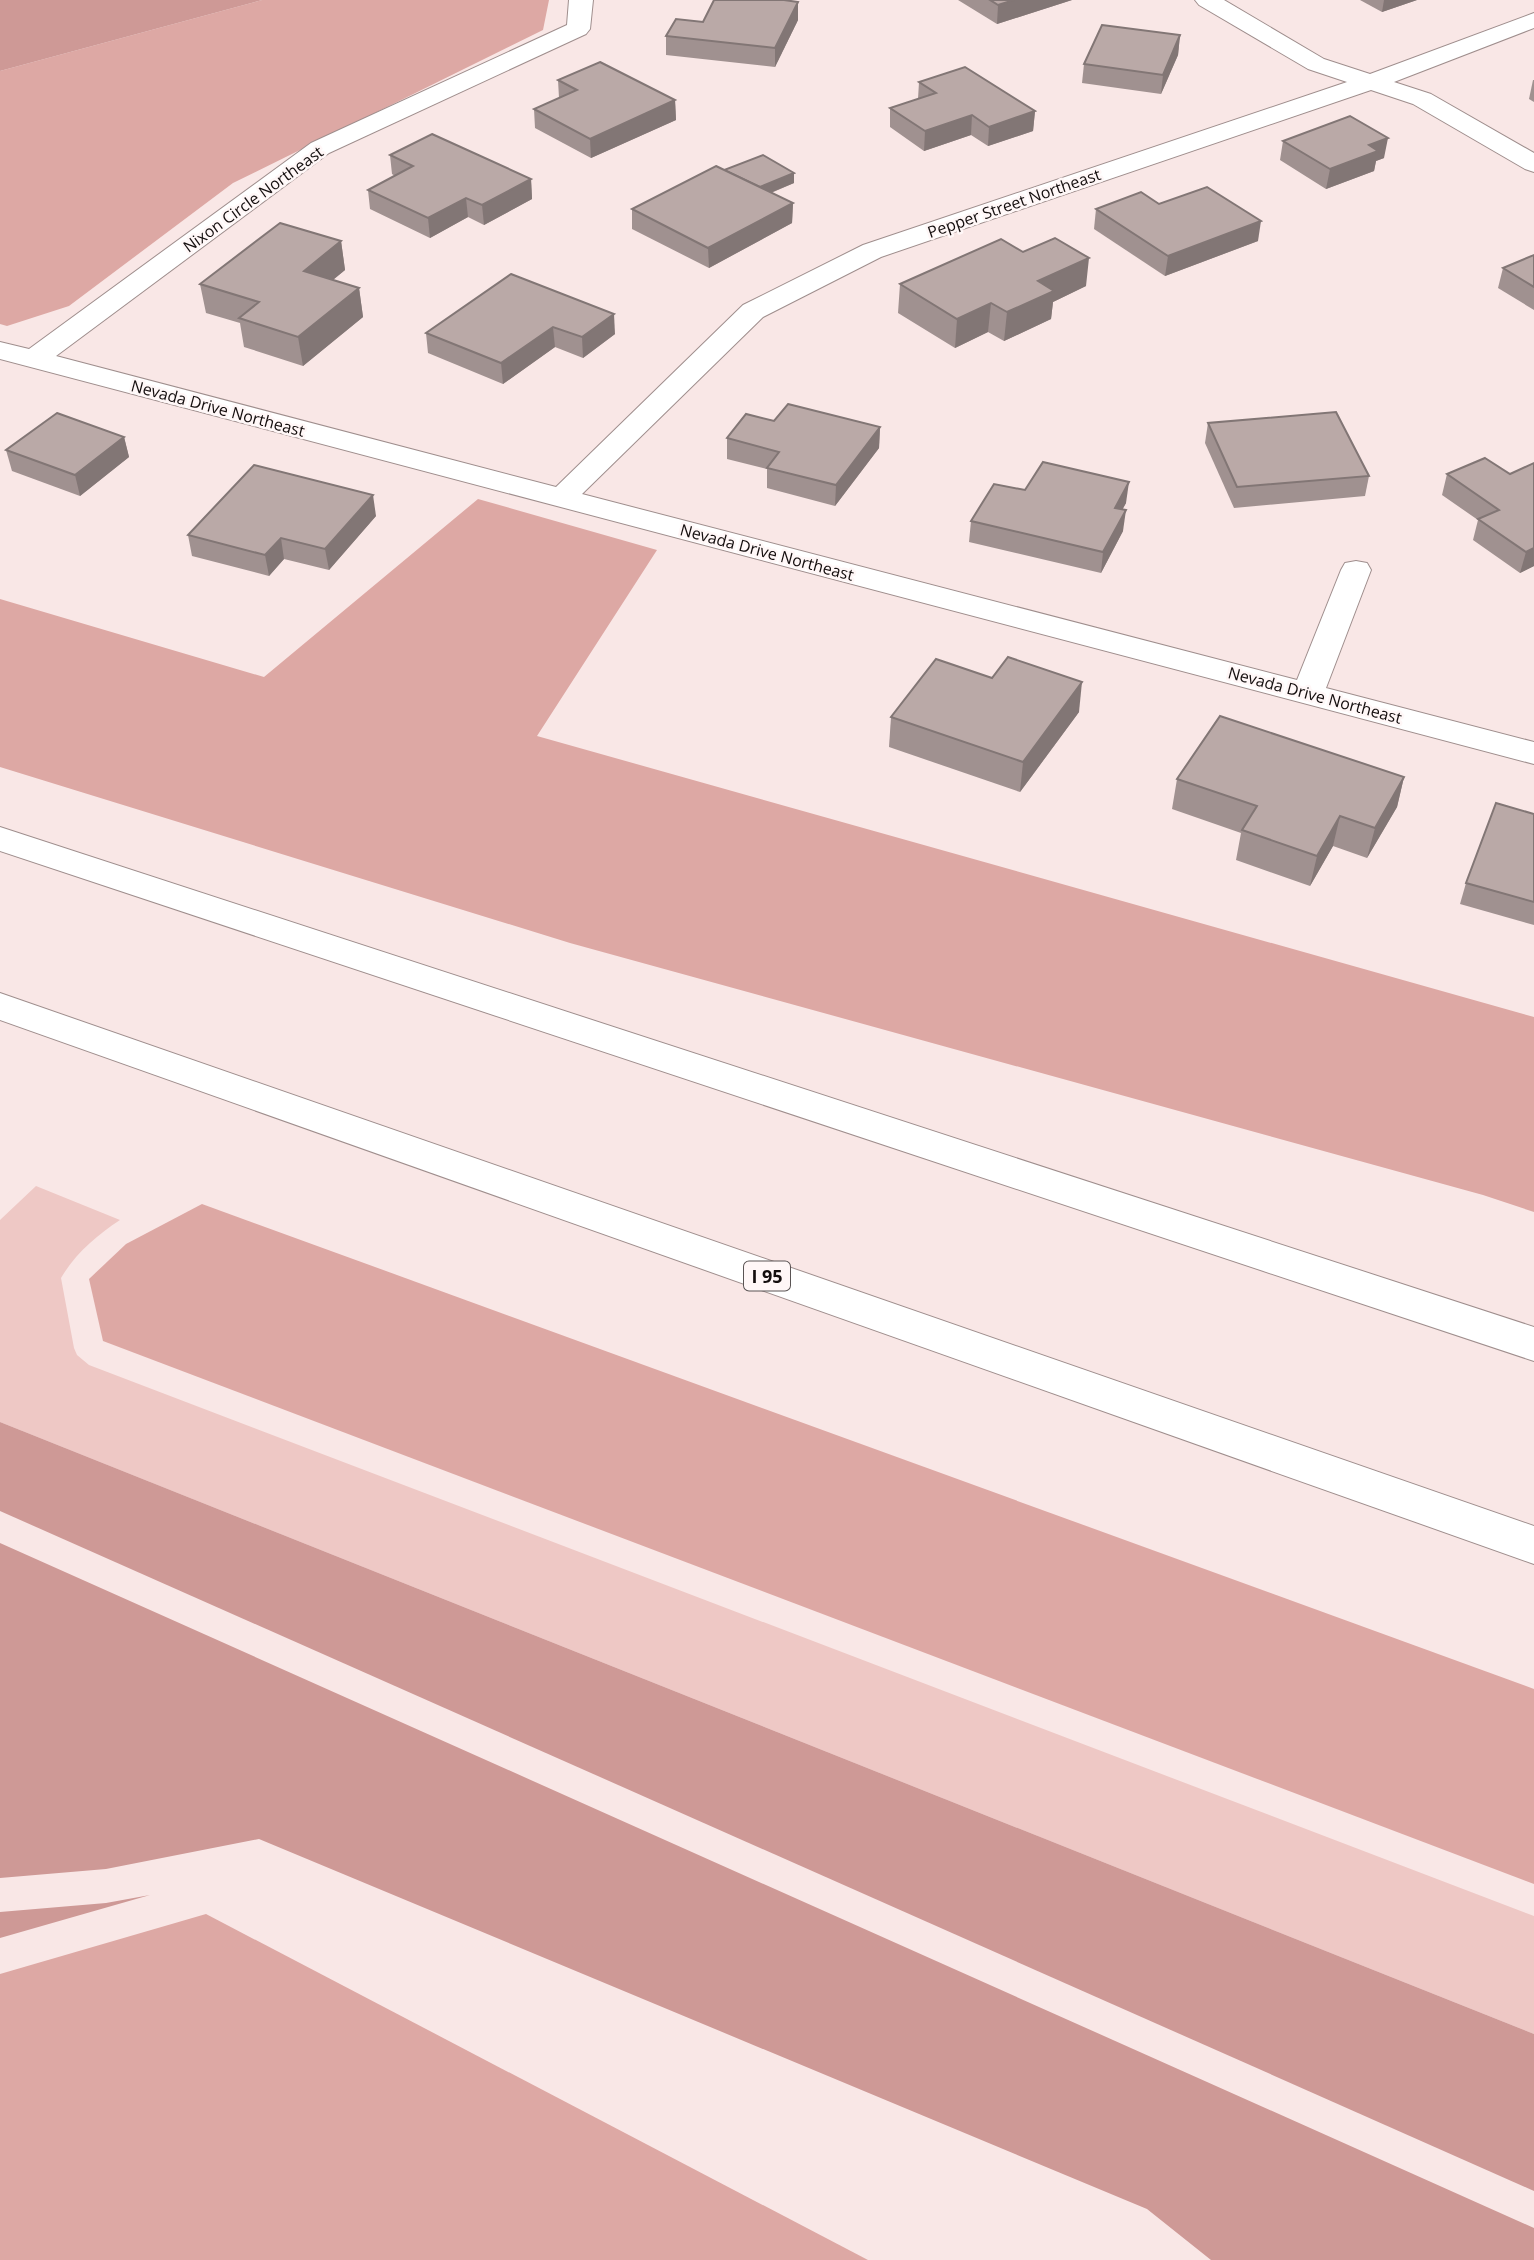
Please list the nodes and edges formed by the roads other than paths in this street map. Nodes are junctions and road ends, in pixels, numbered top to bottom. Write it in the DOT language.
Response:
graph roads {
  1 [pos="581,0"];
  2 [pos="1207,0"];
  3 [pos="1534,20"];
  4 [pos="1368,83"];
  5 [pos="1534,164"];
  6 [pos="0,350"];
  7 [pos="34,359"];
  8 [pos="561,498"];
  9 [pos="1356,570"];
  10 [pos="1308,693"];
  11 [pos="1534,753"];
  12 [pos="0,839"];
  13 [pos="0,1006"];
  14 [pos="1534,1344"];
  15 [pos="1534,1545"];
  1 -- 7 [label="main road, Nixon Circle Northeast"];
  2 -- 4 [label="main road"];
  3 -- 4 [label="main road, Pepper Street Northeast"];
  4 -- 5 [label="main road"];
  4 -- 8 [label="main road, Pepper Street Northeast"];
  6 -- 7 [label="main road, Nevada Drive Northeast"];
  7 -- 8 [label="main road, Nevada Drive Northeast"];
  8 -- 10 [label="main road, Nevada Drive Northeast"];
  9 -- 10 [label="main road"];
  10 -- 11 [label="main road, Nevada Drive Northeast"];
  12 -- 14 [label="main road"];
  13 -- 15 [label="main road, I 95"];
}
